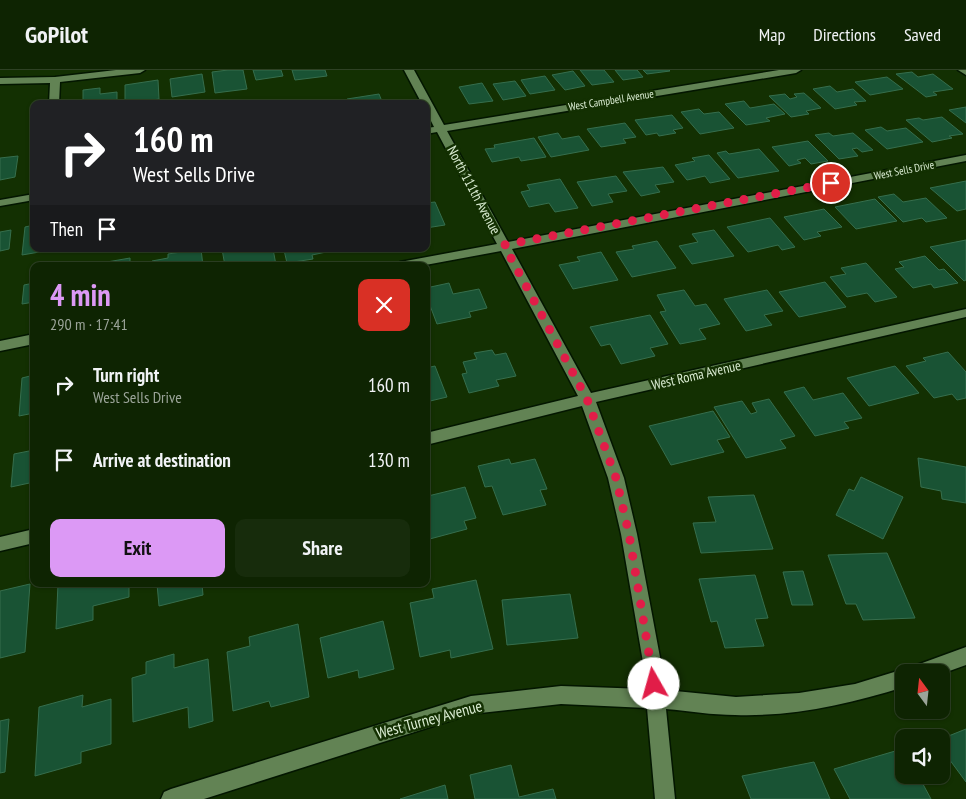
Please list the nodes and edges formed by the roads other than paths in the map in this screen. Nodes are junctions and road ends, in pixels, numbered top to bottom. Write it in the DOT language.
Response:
graph roads {
  1 [pos="140,70"];
  2 [pos="409,70"];
  3 [pos="796,70"];
  4 [pos="963,70"];
  5 [pos="966,72"];
  6 [pos="55,80"];
  7 [pos="0,81"];
  8 [pos="54,100"];
  9 [pos="422,100"];
  10 [pos="434,130"];
  11 [pos="966,158"];
  12 [pos="30,198"];
  13 [pos="0,203"];
  14 [pos="504,245"];
  15 [pos="420,262"];
  16 [pos="966,313"];
  17 [pos="30,340"];
  18 [pos="0,346"];
  19 [pos="587,399"];
  20 [pos="430,438"];
  21 [pos="30,537"];
  22 [pos="0,544"];
  23 [pos="966,656"];
  24 [pos="944,664"];
  25 [pos="895,681"];
  26 [pos="656,699"];
  27 [pos="171,799"];
  28 [pos="665,799"];
  1 -- 6 [label="street"];
  2 -- 9 [label="street, North 111th Avenue"];
  3 -- 10 [label="street, West Campbell Avenue"];
  4 -- 5 [label="street"];
  6 -- 7 [label="street"];
  6 -- 8 [label="street"];
  10 -- 14 [label="street, North 111th Avenue"];
  11 -- 14 [label="street, West Sells Drive"];
  12 -- 13 [label="street"];
  14 -- 15 [label="street, West Sells Drive"];
  14 -- 19 [label="street, North 111th Avenue"];
  16 -- 19 [label="street, West Roma Avenue"];
  17 -- 18 [label="street"];
  19 -- 20 [label="street, West Roma Avenue"];
  19 -- 26 [label="street, North 111th Avenue"];
  21 -- 22 [label="street"];
  23 -- 24 [label="street"];
  25 -- 26 [label="street, West Turney Avenue"];
  26 -- 27 [label="street, West Turney Avenue"];
  26 -- 28 [label="street, North 111th Avenue"];
}
